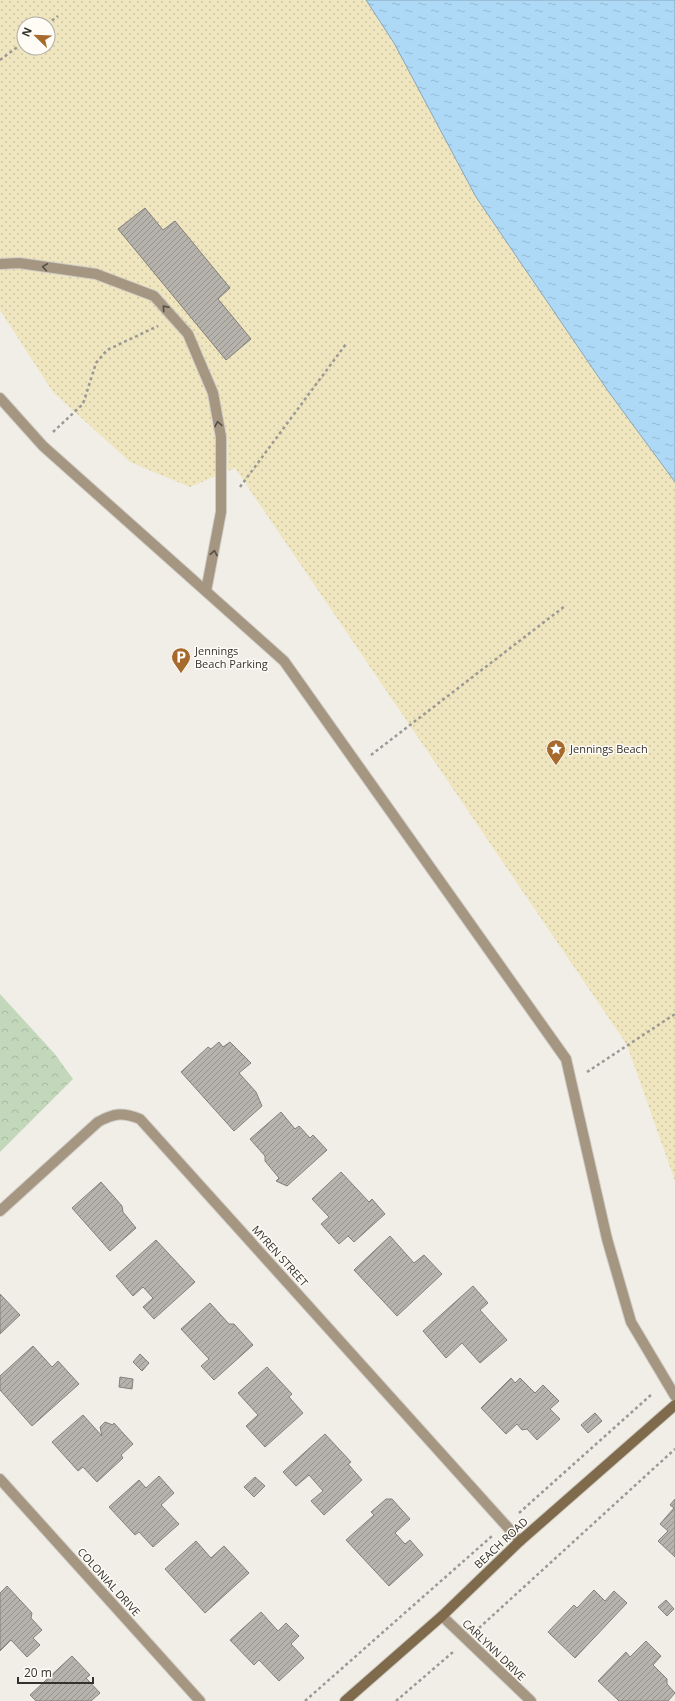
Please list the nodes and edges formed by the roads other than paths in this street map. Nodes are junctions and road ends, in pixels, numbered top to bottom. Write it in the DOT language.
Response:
graph roads {
  1 [pos="0,264"];
  2 [pos="0,398"];
  3 [pos="206,591"];
  4 [pos="0,1211"];
  5 [pos="675,1396"];
  6 [pos="675,1405"];
  7 [pos="0,1479"];
  8 [pos="520,1541"];
  9 [pos="442,1616"];
  10 [pos="200,1701"];
  11 [pos="346,1701"];
  12 [pos="531,1701"];
  3 -- 1 [label="street, one-way"];
  2 -- 3 [label="street"];
  3 -- 5 [label="street"];
  4 -- 8 [label="street, MYREN STREET"];
  6 -- 8 [label="street, BEACH ROAD"];
  7 -- 10 [label="street, COLONIAL DRIVE"];
  8 -- 9 [label="street, BEACH ROAD"];
  9 -- 11 [label="street, BEACH ROAD"];
  9 -- 12 [label="street, CARLYNN DRIVE"];
}
